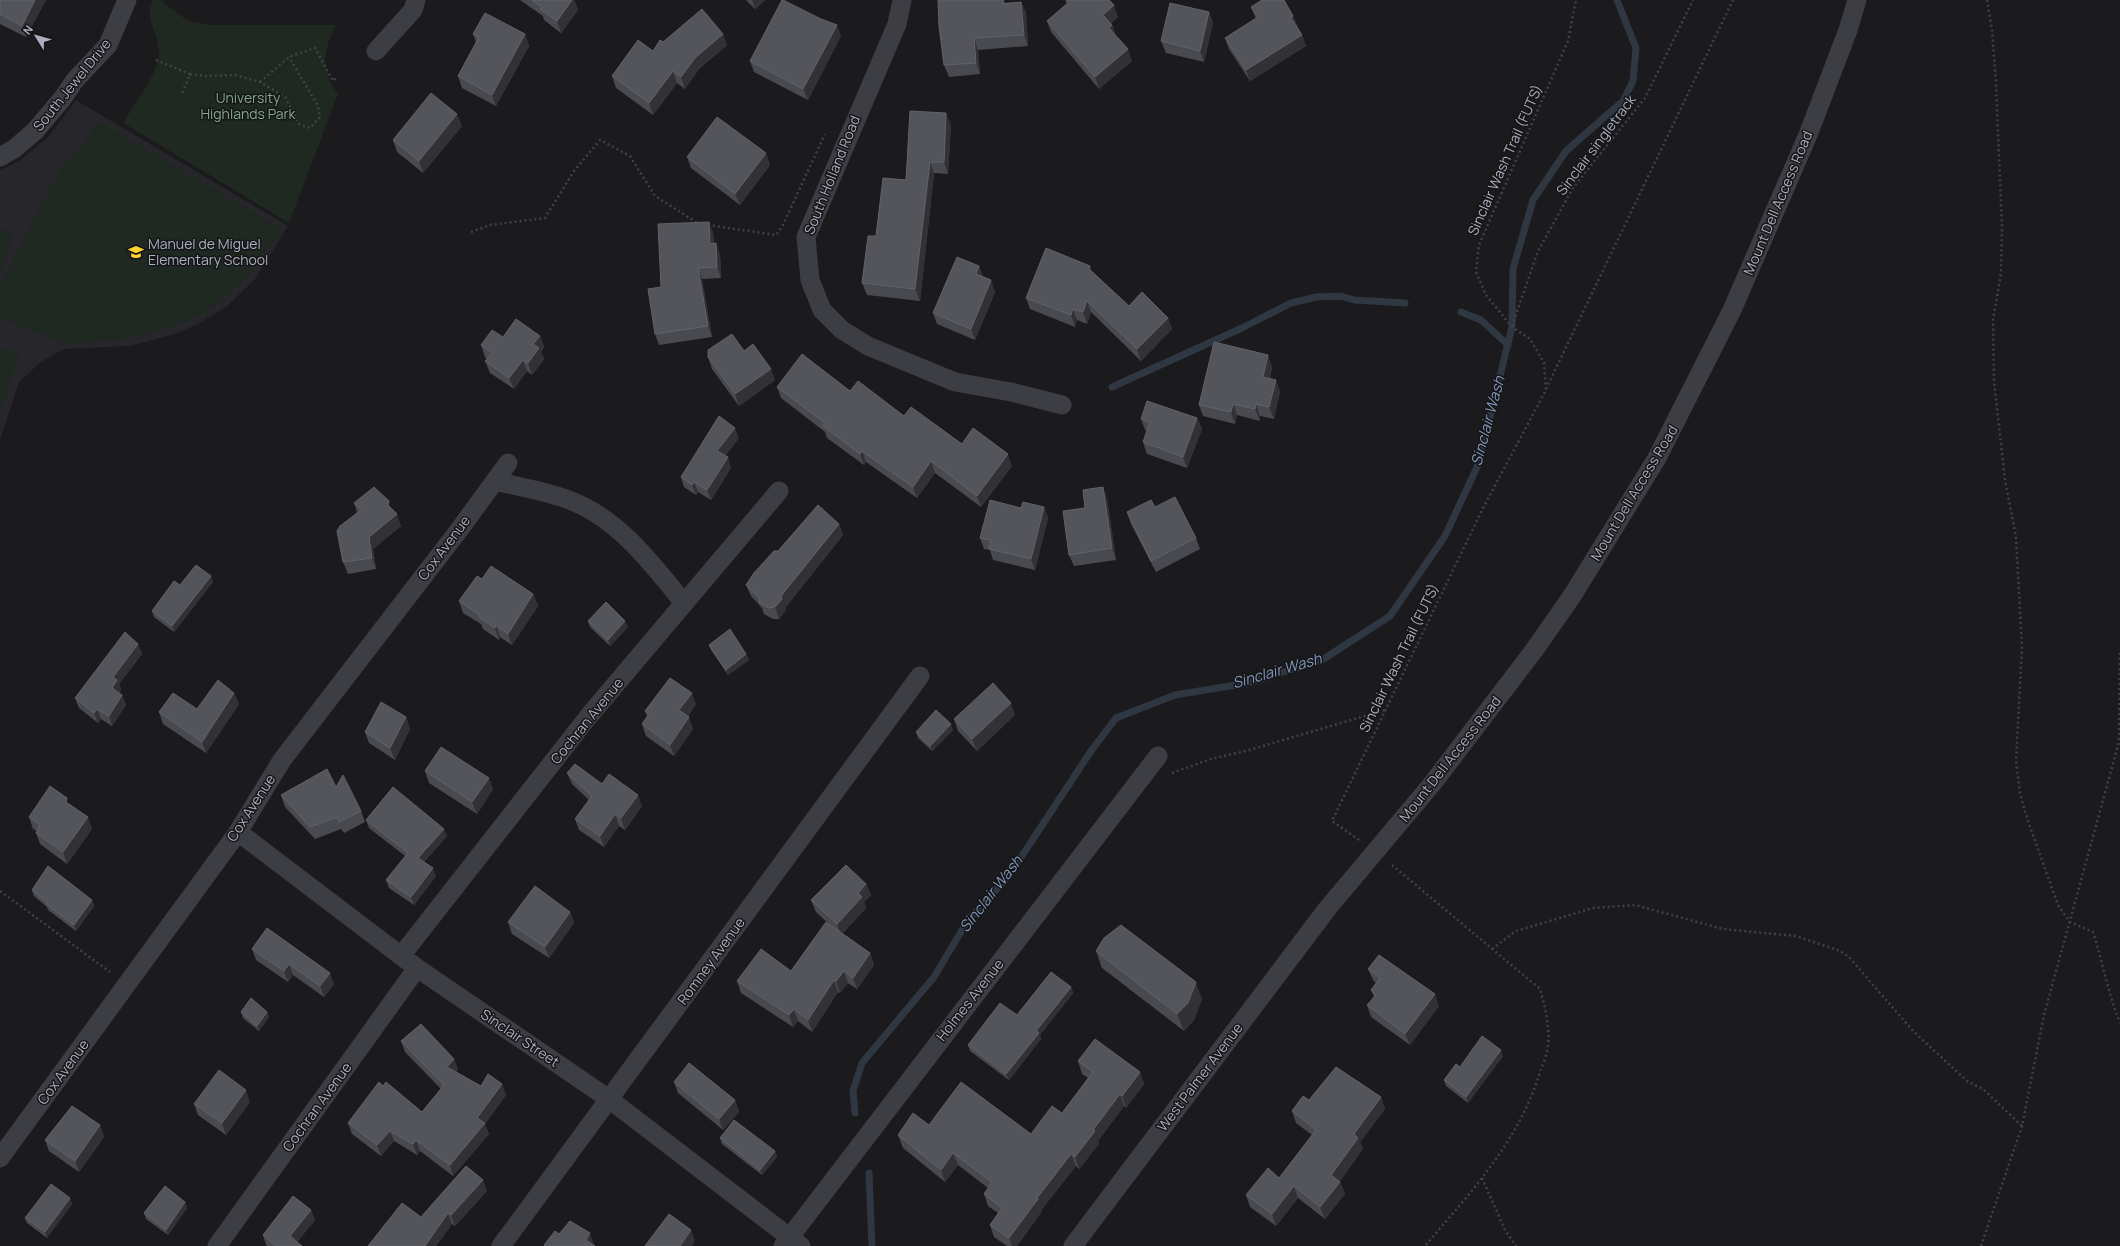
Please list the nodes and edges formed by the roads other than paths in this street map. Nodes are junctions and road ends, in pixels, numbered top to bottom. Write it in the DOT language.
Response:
graph roads {
  1 [pos="127,0"];
  2 [pos="416,0"];
  3 [pos="902,0"];
  4 [pos="1857,0"];
  5 [pos="376,51"];
  6 [pos="0,157"];
  7 [pos="1062,405"];
  8 [pos="508,463"];
  9 [pos="495,481"];
  10 [pos="779,491"];
  11 [pos="684,603"];
  12 [pos="920,676"];
  13 [pos="1158,756"];
  14 [pos="238,832"];
  15 [pos="1327,909"];
  16 [pos="400,956"];
  17 [pos="417,968"];
  18 [pos="609,1099"];
  19 [pos="0,1158"];
  20 [pos="791,1243"];
  21 [pos="217,1246"];
  22 [pos="501,1246"];
  23 [pos="1073,1246"];
  1 -- 6 [label="street, South Jewel Drive"];
  2 -- 5 [label="street"];
  3 -- 7 [label="street, South Holland Road"];
  4 -- 15 [label="street, Mount Dell Access Road"];
  8 -- 9 [label="street, Cox Avenue"];
  9 -- 11 [label="street"];
  9 -- 14 [label="street, Cox Avenue"];
  10 -- 11 [label="street, Cochran Avenue"];
  11 -- 16 [label="street, Cochran Avenue"];
  12 -- 18 [label="street, Romney Avenue"];
  13 -- 20 [label="street, Holmes Avenue"];
  14 -- 16 [label="street, Sinclair Street"];
  14 -- 19 [label="street, Cox Avenue"];
  15 -- 23 [label="street, West Palmer Avenue"];
  16 -- 17 [label="street, Sinclair Street"];
  17 -- 18 [label="street, Sinclair Street"];
  17 -- 21 [label="street, Cochran Avenue"];
  18 -- 20 [label="street, Sinclair Street"];
  18 -- 22 [label="street, Romney Avenue"];
}
